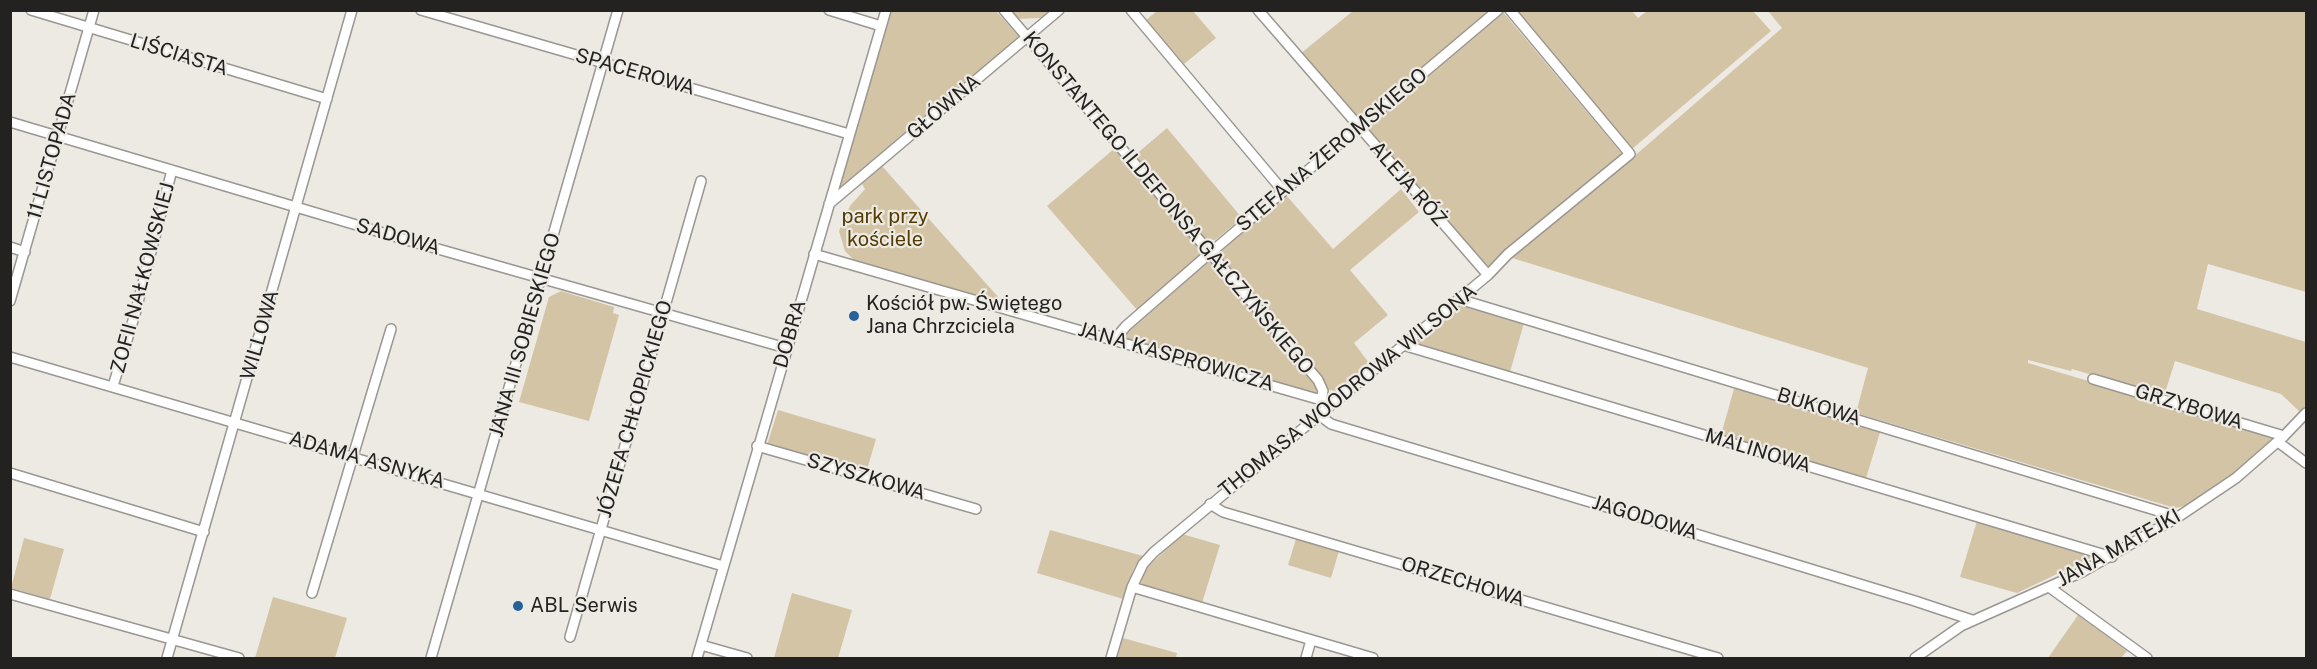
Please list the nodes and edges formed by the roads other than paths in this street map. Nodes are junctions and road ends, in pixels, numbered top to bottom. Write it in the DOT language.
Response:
graph roads {
  1 [pos="31,10"];
  2 [pos="94,10"];
  3 [pos="352,10"];
  4 [pos="421,10"];
  5 [pos="618,10"];
  6 [pos="829,10"];
  7 [pos="886,10"];
  8 [pos="1004,10"];
  9 [pos="1059,10"];
  10 [pos="1131,10"];
  11 [pos="1258,10"];
  12 [pos="1498,10"];
  13 [pos="1510,10"];
  14 [pos="881,26"];
  15 [pos="89,28"];
  16 [pos="1027,37"];
  17 [pos="603,62"];
  18 [pos="327,99"];
  19 [pos="10,122"];
  20 [pos="1358,128"];
  21 [pos="849,134"];
  22 [pos="58,136"];
  23 [pos="172,170"];
  24 [pos="700,181"];
  25 [pos="1283,191"];
  26 [pos="829,204"];
  27 [pos="296,208"];
  28 [pos="10,248"];
  29 [pos="25,252"];
  30 [pos="1210,253"];
  31 [pos="814,254"];
  32 [pos="1488,275"];
  33 [pos="540,279"];
  34 [pos="1459,299"];
  35 [pos="10,302"];
  36 [pos="662,314"];
  37 [pos="391,329"];
  38 [pos="1115,339"];
  39 [pos="1403,345"];
  40 [pos="786,348"];
  41 [pos="10,357"];
  42 [pos="2094,379"];
  43 [pos="113,386"];
  44 [pos="1325,404"];
  45 [pos="2307,413"];
  46 [pos="1319,415"];
  47 [pos="235,422"];
  48 [pos="2281,439"];
  49 [pos="757,446"];
  50 [pos="353,456"];
  51 [pos="2307,463"];
  52 [pos="10,473"];
  53 [pos="479,493"];
  54 [pos="1210,504"];
  55 [pos="975,509"];
  56 [pos="2178,517"];
  57 [pos="601,531"];
  58 [pos="204,532"];
  59 [pos="2112,556"];
  60 [pos="723,566"];
  61 [pos="1132,587"];
  62 [pos="2049,587"];
  63 [pos="312,593"];
  64 [pos="10,594"];
  65 [pos="1972,620"];
  66 [pos="570,637"];
  67 [pos="172,640"];
  68 [pos="1311,640"];
  69 [pos="701,645"];
  70 [pos="167,658"];
  71 [pos="239,658"];
  72 [pos="431,658"];
  73 [pos="697,658"];
  74 [pos="747,658"];
  75 [pos="1111,658"];
  76 [pos="1305,658"];
  77 [pos="1373,658"];
  78 [pos="1718,658"];
  79 [pos="1915,658"];
  80 [pos="2147,658"];
  1 -- 15 [label="street, LIŚCIASTA"];
  2 -- 15 [label="street, 11 LISTOPADA"];
  3 -- 18 [label="street, WILLOWA"];
  4 -- 17 [label="street, SPACEROWA"];
  5 -- 17 [label="street, JANA III SOBIESKIEGO"];
  6 -- 14 [label="street"];
  7 -- 14 [label="street, DOBRA"];
  8 -- 16 [label="street, KONSTANTEGO ILDEFONSA GAŁCZYŃSKIEGO"];
  9 -- 16 [label="street, GŁÓWNA"];
  10 -- 25 [label="street"];
  11 -- 20 [label="street, ALEJA RÓŻ"];
  12 -- 20 [label="street, STEFANA ŻEROMSKIEGO"];
  13 -- 32 [label="street, THOMASA WOODROWA WILSONA"];
  14 -- 21 [label="street, DOBRA"];
  15 -- 18 [label="street, LIŚCIASTA"];
  15 -- 22 [label="street, 11 LISTOPADA"];
  16 -- 26 [label="street, GŁÓWNA"];
  16 -- 30 [label="street, KONSTANTEGO ILDEFONSA GAŁCZYŃSKIEGO"];
  17 -- 21 [label="street, SPACEROWA"];
  17 -- 33 [label="street, JANA III SOBIESKIEGO"];
  18 -- 27 [label="street, WILLOWA"];
  19 -- 22 [label="street, SADOWA"];
  20 -- 25 [label="street, STEFANA ŻEROMSKIEGO"];
  20 -- 32 [label="street, ALEJA RÓŻ"];
  21 -- 26 [label="street, DOBRA"];
  22 -- 23 [label="street, SADOWA"];
  22 -- 29 [label="street, 11 LISTOPADA"];
  23 -- 27 [label="street, SADOWA"];
  23 -- 43 [label="street, ZOFII NAŁKOWSKIEJ"];
  24 -- 36 [label="street, JÓZEFA CHŁOPICKIEGO"];
  25 -- 30 [label="street, STEFANA ŻEROMSKIEGO"];
  26 -- 31 [label="street, DOBRA"];
  27 -- 33 [label="street, SADOWA"];
  27 -- 47 [label="street, WILLOWA"];
  28 -- 29 [label="street"];
  29 -- 35 [label="street, 11 LISTOPADA"];
  30 -- 38 [label="street, STEFANA ŻEROMSKIEGO"];
  30 -- 44 [label="street, KONSTANTEGO ILDEFONSA GAŁCZYŃSKIEGO"];
  31 -- 38 [label="street, JANA KASPROWICZA"];
  31 -- 40 [label="street, DOBRA"];
  32 -- 34 [label="street, THOMASA WOODROWA WILSONA"];
  33 -- 36 [label="street, SADOWA"];
  33 -- 53 [label="street, JANA III SOBIESKIEGO"];
  34 -- 39 [label="street, THOMASA WOODROWA WILSONA"];
  34 -- 56 [label="street, BUKOWA"];
  36 -- 40 [label="street, SADOWA"];
  36 -- 57 [label="street, JÓZEFA CHŁOPICKIEGO"];
  37 -- 50 [label="street"];
  38 -- 44 [label="street, JANA KASPROWICZA"];
  39 -- 44 [label="street, THOMASA WOODROWA WILSONA"];
  39 -- 59 [label="street, MALINOWA"];
  40 -- 49 [label="street, DOBRA"];
  41 -- 43 [label="street, ADAMA ASNYKA"];
  42 -- 48 [label="street, GRZYBOWA"];
  43 -- 47 [label="street, ADAMA ASNYKA"];
  44 -- 46 [label="street, THOMASA WOODROWA WILSONA"];
  45 -- 48 [label="street, JANA MATEJKI"];
  46 -- 54 [label="street, THOMASA WOODROWA WILSONA"];
  46 -- 65 [label="street, JAGODOWA"];
  47 -- 50 [label="street, ADAMA ASNYKA"];
  47 -- 58 [label="street, WILLOWA"];
  48 -- 51 [label="street, GRZYBOWA"];
  48 -- 56 [label="street, JANA MATEJKI"];
  49 -- 55 [label="street, SZYSZKOWA"];
  49 -- 60 [label="street, DOBRA"];
  50 -- 53 [label="street, ADAMA ASNYKA"];
  50 -- 63 [label="street"];
  52 -- 58 [label="street"];
  53 -- 57 [label="street, ADAMA ASNYKA"];
  53 -- 72 [label="street, JANA III SOBIESKIEGO"];
  54 -- 61 [label="street, THOMASA WOODROWA WILSONA"];
  54 -- 78 [label="street, ORZECHOWA"];
  56 -- 59 [label="street, JANA MATEJKI"];
  57 -- 60 [label="street, ADAMA ASNYKA"];
  57 -- 66 [label="street, JÓZEFA CHŁOPICKIEGO"];
  58 -- 67 [label="street, WILLOWA"];
  59 -- 62 [label="street, JANA MATEJKI"];
  60 -- 69 [label="street, DOBRA"];
  61 -- 68 [label="street"];
  61 -- 75 [label="street, THOMASA WOODROWA WILSONA"];
  62 -- 65 [label="street, JANA MATEJKI"];
  62 -- 80 [label="street"];
  64 -- 67 [label="street"];
  65 -- 79 [label="street, JANA MATEJKI"];
  67 -- 70 [label="street, WILLOWA"];
  67 -- 71 [label="street"];
  68 -- 76 [label="street"];
  68 -- 77 [label="street"];
  69 -- 73 [label="street, DOBRA"];
  69 -- 74 [label="street"];
}
